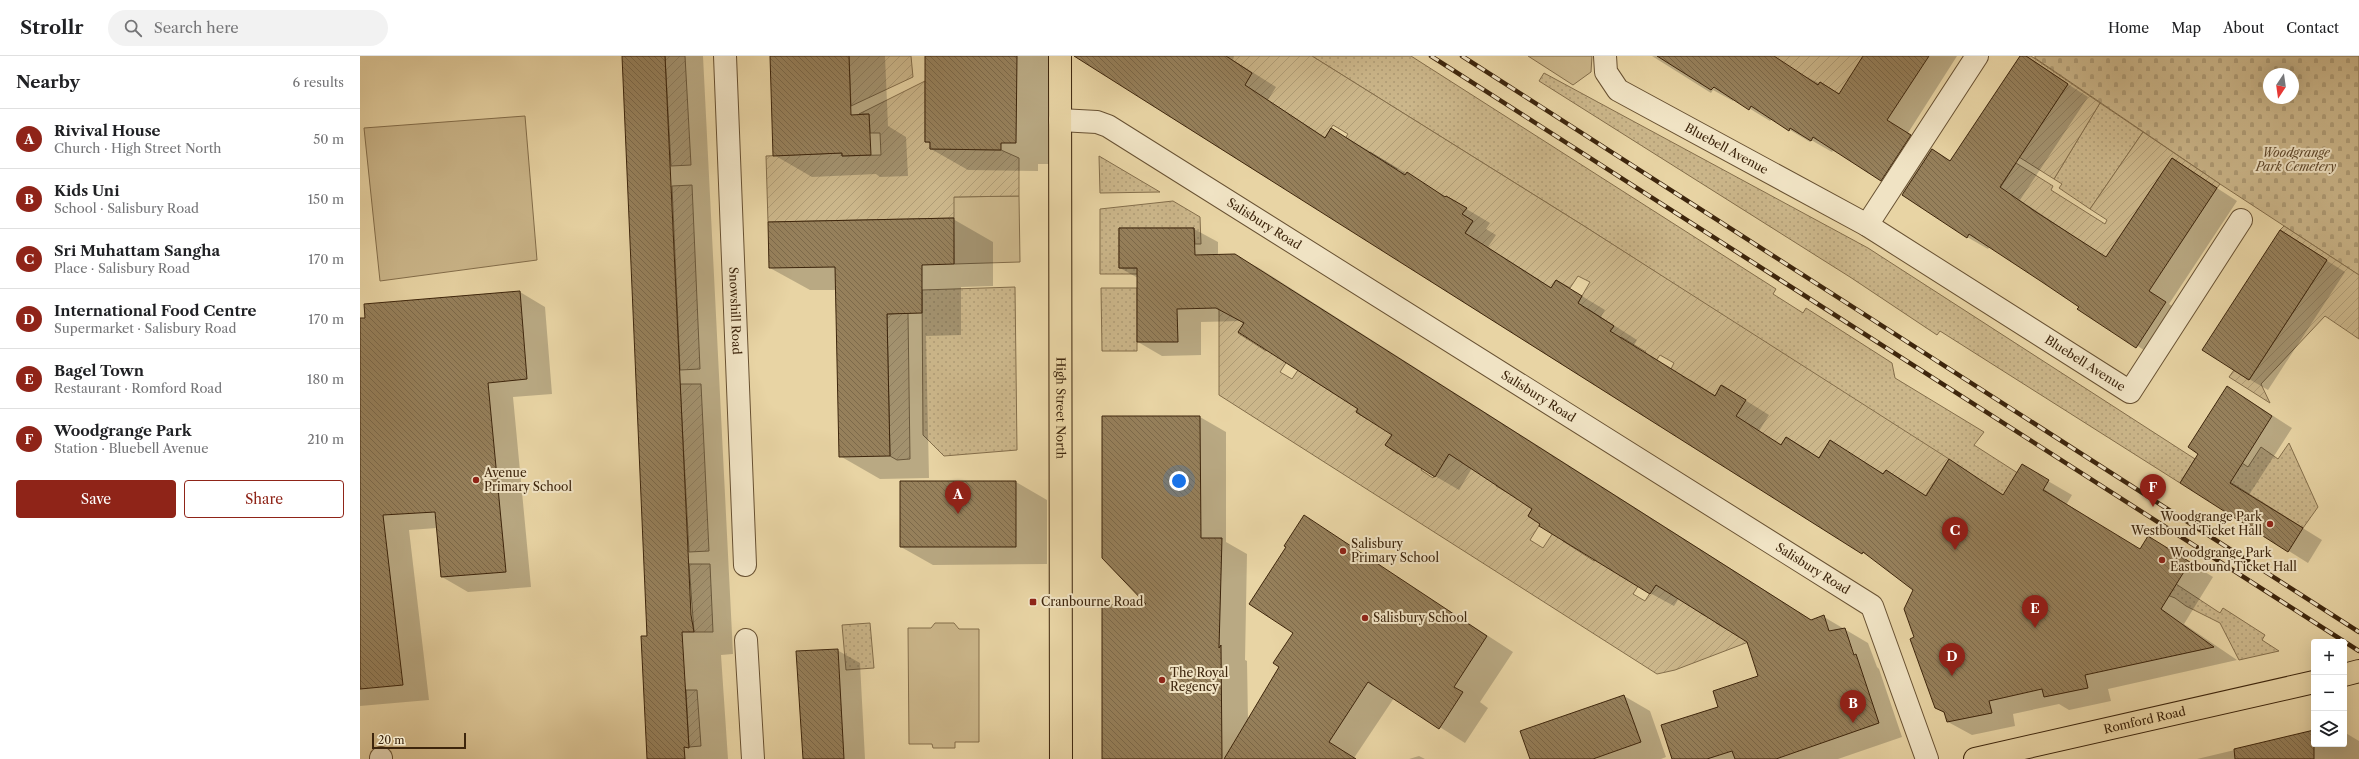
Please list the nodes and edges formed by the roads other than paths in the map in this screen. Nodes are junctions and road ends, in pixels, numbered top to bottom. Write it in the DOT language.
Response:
graph roads {
  1 [pos="725,56"];
  2 [pos="1060,56"];
  3 [pos="1605,56"];
  4 [pos="1977,56"];
  5 [pos="1060,120"];
  6 [pos="2241,220"];
  7 [pos="1867,225"];
  8 [pos="745,565"];
  9 [pos="746,640"];
  10 [pos="2359,672"];
  11 [pos="2347,674"];
  12 [pos="2304,685"];
  13 [pos="1987,758"];
  14 [pos="753,759"];
  15 [pos="1061,759"];
  16 [pos="1927,759"];
  1 -- 8 [label="street, Snowshill Road"];
  2 -- 5 [label="main road, High Street North"];
  3 -- 7 [label="street, Bluebell Avenue"];
  4 -- 7 [label="street"];
  5 -- 15 [label="main road, High Street North"];
  5 -- 16 [label="street, Salisbury Road"];
  6 -- 7 [label="street, Bluebell Avenue"];
  9 -- 14 [label="street"];
  10 -- 11 [label="main road"];
  12 -- 13 [label="main road, Romford Road"];
}
